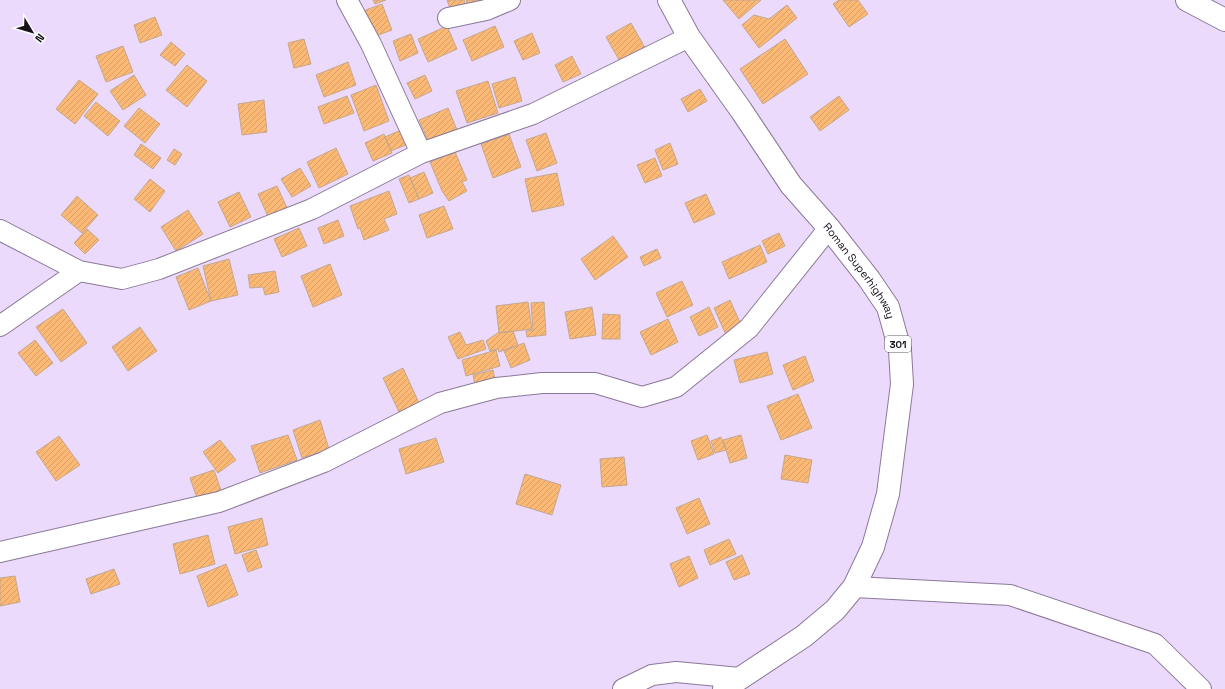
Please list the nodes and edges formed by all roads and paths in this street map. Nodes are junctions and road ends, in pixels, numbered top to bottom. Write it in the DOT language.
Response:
graph roads {
  1 [pos="347,0"];
  2 [pos="510,0"];
  3 [pos="669,0"];
  4 [pos="1188,0"];
  5 [pos="448,18"];
  6 [pos="1225,20"];
  7 [pos="689,37"];
  8 [pos="421,153"];
  9 [pos="829,228"];
  10 [pos="0,230"];
  11 [pos="80,271"];
  12 [pos="0,326"];
  13 [pos="0,552"];
  14 [pos="854,587"];
  15 [pos="732,683"];
  16 [pos="624,689"];
  17 [pos="1201,689"];
  1 -- 8 [label="street"];
  2 -- 5 [label="street"];
  3 -- 7 [label="main road, Roman Superhighway / 301"];
  4 -- 6 [label="main road"];
  7 -- 8 [label="street"];
  7 -- 9 [label="main road, Roman Superhighway / 301"];
  8 -- 11 [label="street"];
  9 -- 13 [label="street"];
  9 -- 14 [label="main road, Roman Superhighway / 301"];
  10 -- 11 [label="street"];
  11 -- 12 [label="street"];
  14 -- 15 [label="main road, Roman Superhighway / 301"];
  14 -- 17 [label="street"];
  15 -- 16 [label="street"];
}
